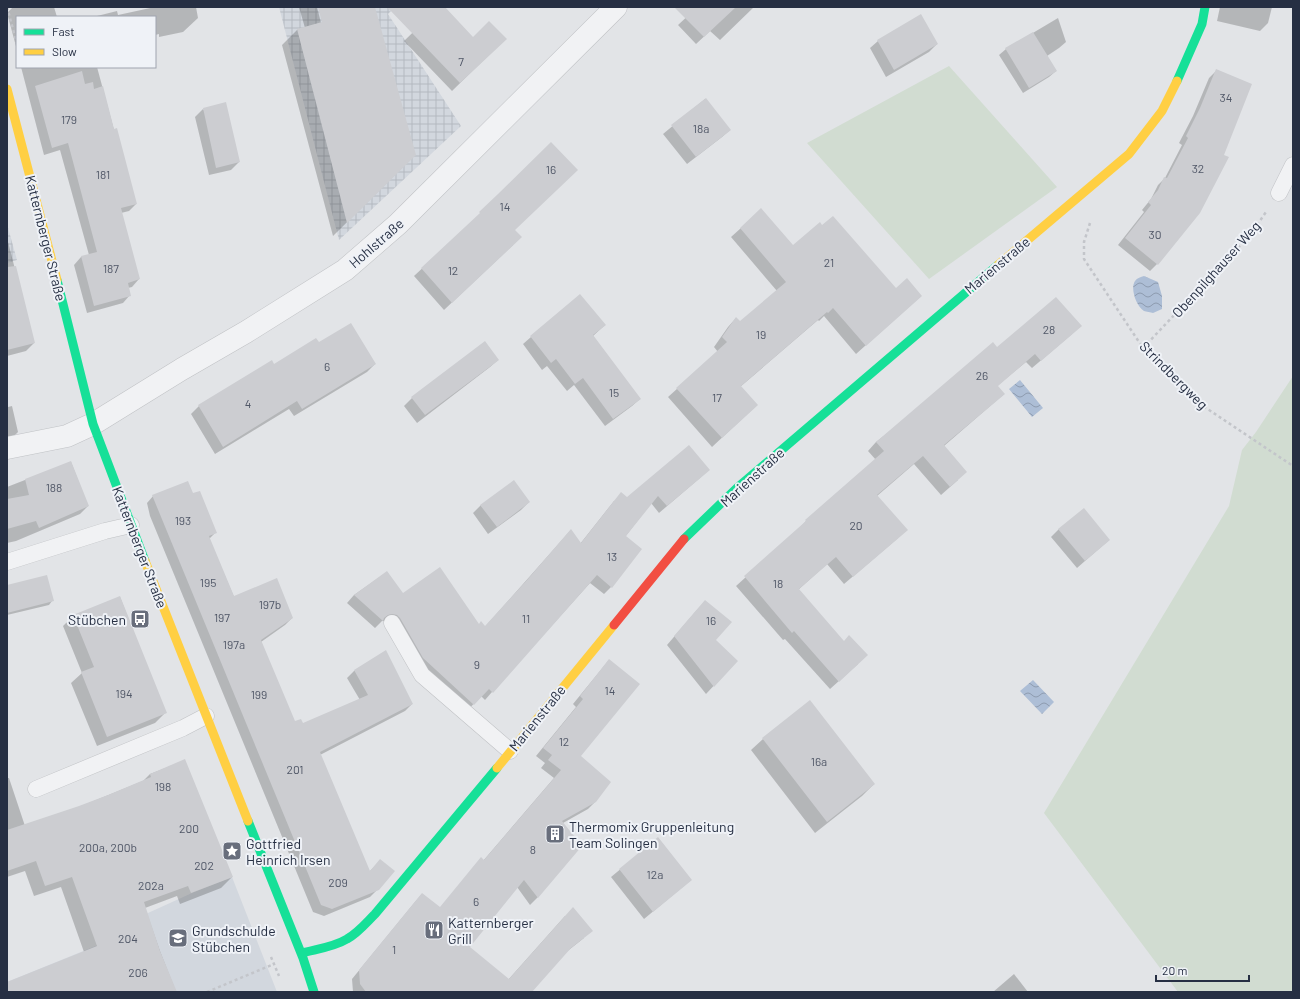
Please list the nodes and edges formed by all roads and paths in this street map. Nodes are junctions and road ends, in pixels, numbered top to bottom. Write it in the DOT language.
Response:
graph roads {
  1 [pos="7,7"];
  2 [pos="616,7"];
  3 [pos="1205,7"];
  4 [pos="16,40"];
  5 [pos="7,89"];
  6 [pos="1293,165"];
  7 [pos="1092,186"];
  8 [pos="1279,193"];
  9 [pos="1143,348"];
  10 [pos="93,424"];
  11 [pos="7,448"];
  12 [pos="1293,466"];
  13 [pos="131,525"];
  14 [pos="7,562"];
  15 [pos="392,623"];
  16 [pos="206,716"];
  17 [pos="510,751"];
  18 [pos="36,789"];
  19 [pos="302,953"];
  20 [pos="279,977"];
  21 [pos="207,992"];
  22 [pos="314,992"];
  1 -- 4 [label="path"];
  2 -- 10 [label="street, Hohlstraße"];
  3 -- 7 [label="street, Marienstraße"];
  5 -- 10 [label="street, Katternberger Straße"];
  6 -- 8 [label="lane"];
  7 -- 9 [label="path, Strindbergweg"];
  7 -- 17 [label="street, Marienstraße"];
  8 -- 9 [label="path, Obenpilghauser Weg"];
  9 -- 12 [label="path, Strindbergweg"];
  10 -- 11 [label="street, Hohlstraße"];
  10 -- 13 [label="street, Katternberger Straße"];
  13 -- 14 [label="lane"];
  13 -- 16 [label="street, Katternberger Straße"];
  15 -- 17 [label="lane"];
  16 -- 18 [label="lane"];
  16 -- 19 [label="street, Katternberger Straße"];
  17 -- 19 [label="street, Marienstraße"];
  19 -- 22 [label="street, Katternberger Straße"];
  20 -- 21 [label="path"];
}
